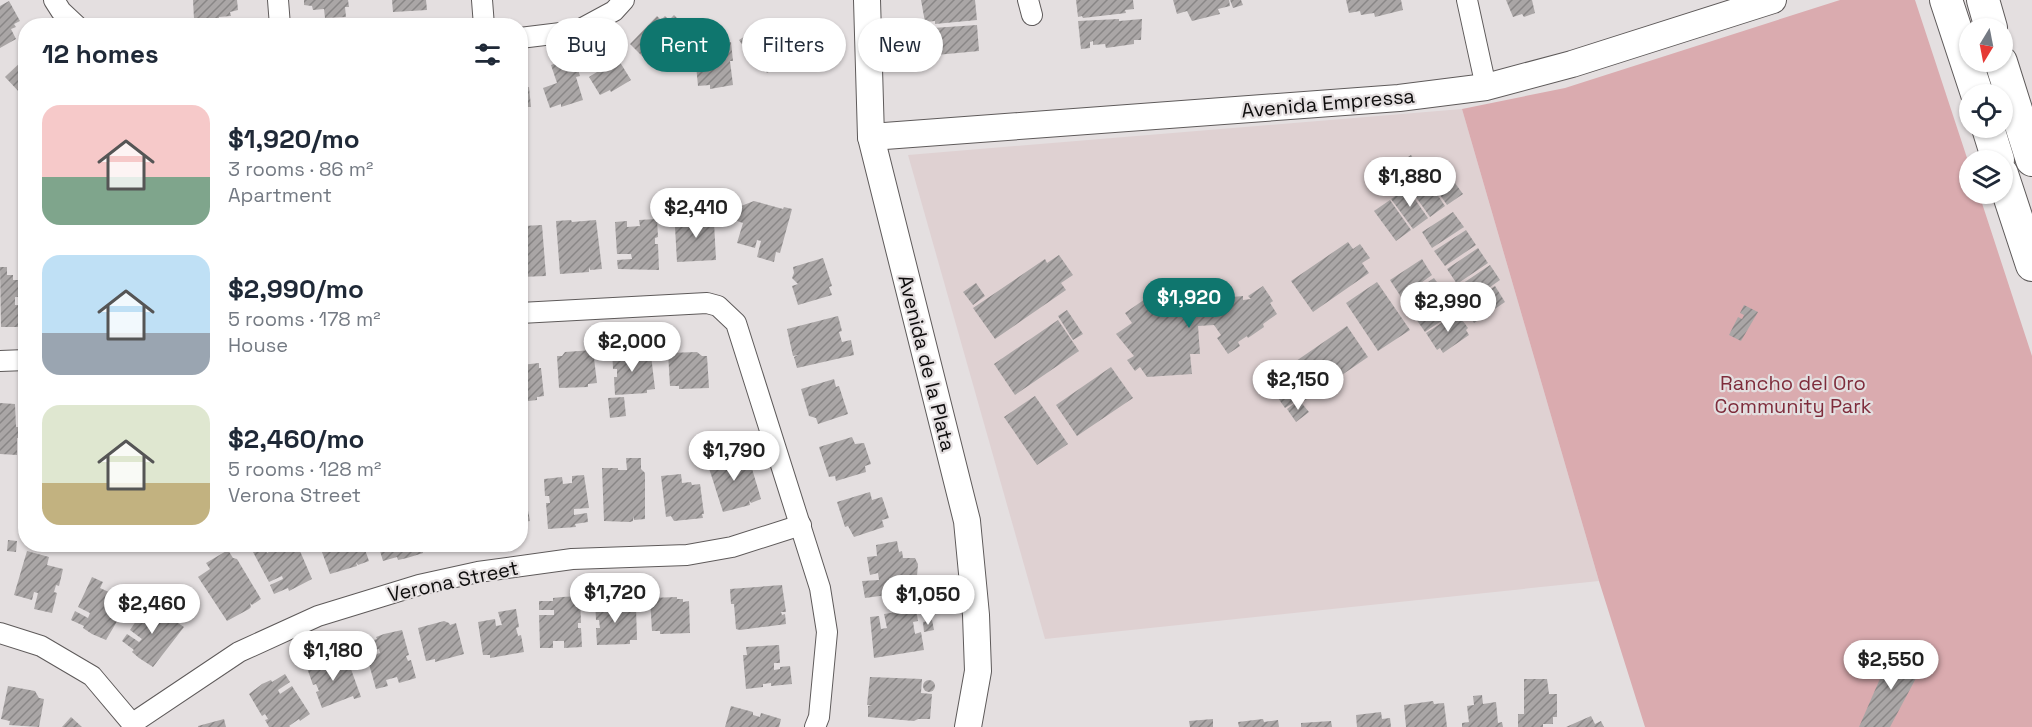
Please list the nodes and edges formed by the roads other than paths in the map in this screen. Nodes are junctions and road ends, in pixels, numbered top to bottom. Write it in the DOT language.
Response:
graph roads {
  1 [pos="54,0"];
  2 [pos="279,0"];
  3 [pos="482,0"];
  4 [pos="624,0"];
  5 [pos="867,0"];
  6 [pos="1467,0"];
  7 [pos="1773,0"];
  8 [pos="1946,0"];
  9 [pos="1983,0"];
  10 [pos="69,18"];
  11 [pos="280,18"];
  12 [pos="483,18"];
  13 [pos="1988,18"];
  14 [pos="528,37"];
  15 [pos="2004,72"];
  16 [pos="1974,84"];
  17 [pos="1486,87"];
  18 [pos="871,137"];
  19 [pos="2032,160"];
  20 [pos="2012,204"];
  21 [pos="2032,265"];
  22 [pos="528,313"];
  23 [pos="18,360"];
  24 [pos="0,361"];
  25 [pos="801,525"];
  26 [pos="0,633"];
  27 [pos="134,725"];
  28 [pos="815,727"];
  29 [pos="968,727"];
  1 -- 10 [label="street"];
  2 -- 11 [label="street"];
  3 -- 12 [label="street"];
  4 -- 14 [label="street"];
  5 -- 18 [label="street, Avenida de la Plata"];
  6 -- 17 [label="street"];
  7 -- 17 [label="street, Avenida Empressa"];
  8 -- 16 [label="main road"];
  9 -- 13 [label="main road"];
  15 -- 19 [label="main road"];
  17 -- 18 [label="street, Avenida Empressa"];
  18 -- 29 [label="street, Avenida de la Plata"];
  20 -- 21 [label="main road"];
  22 -- 25 [label="street"];
  23 -- 24 [label="street"];
  25 -- 27 [label="street, Verona Street"];
  25 -- 28 [label="street"];
  26 -- 27 [label="street"];
}
